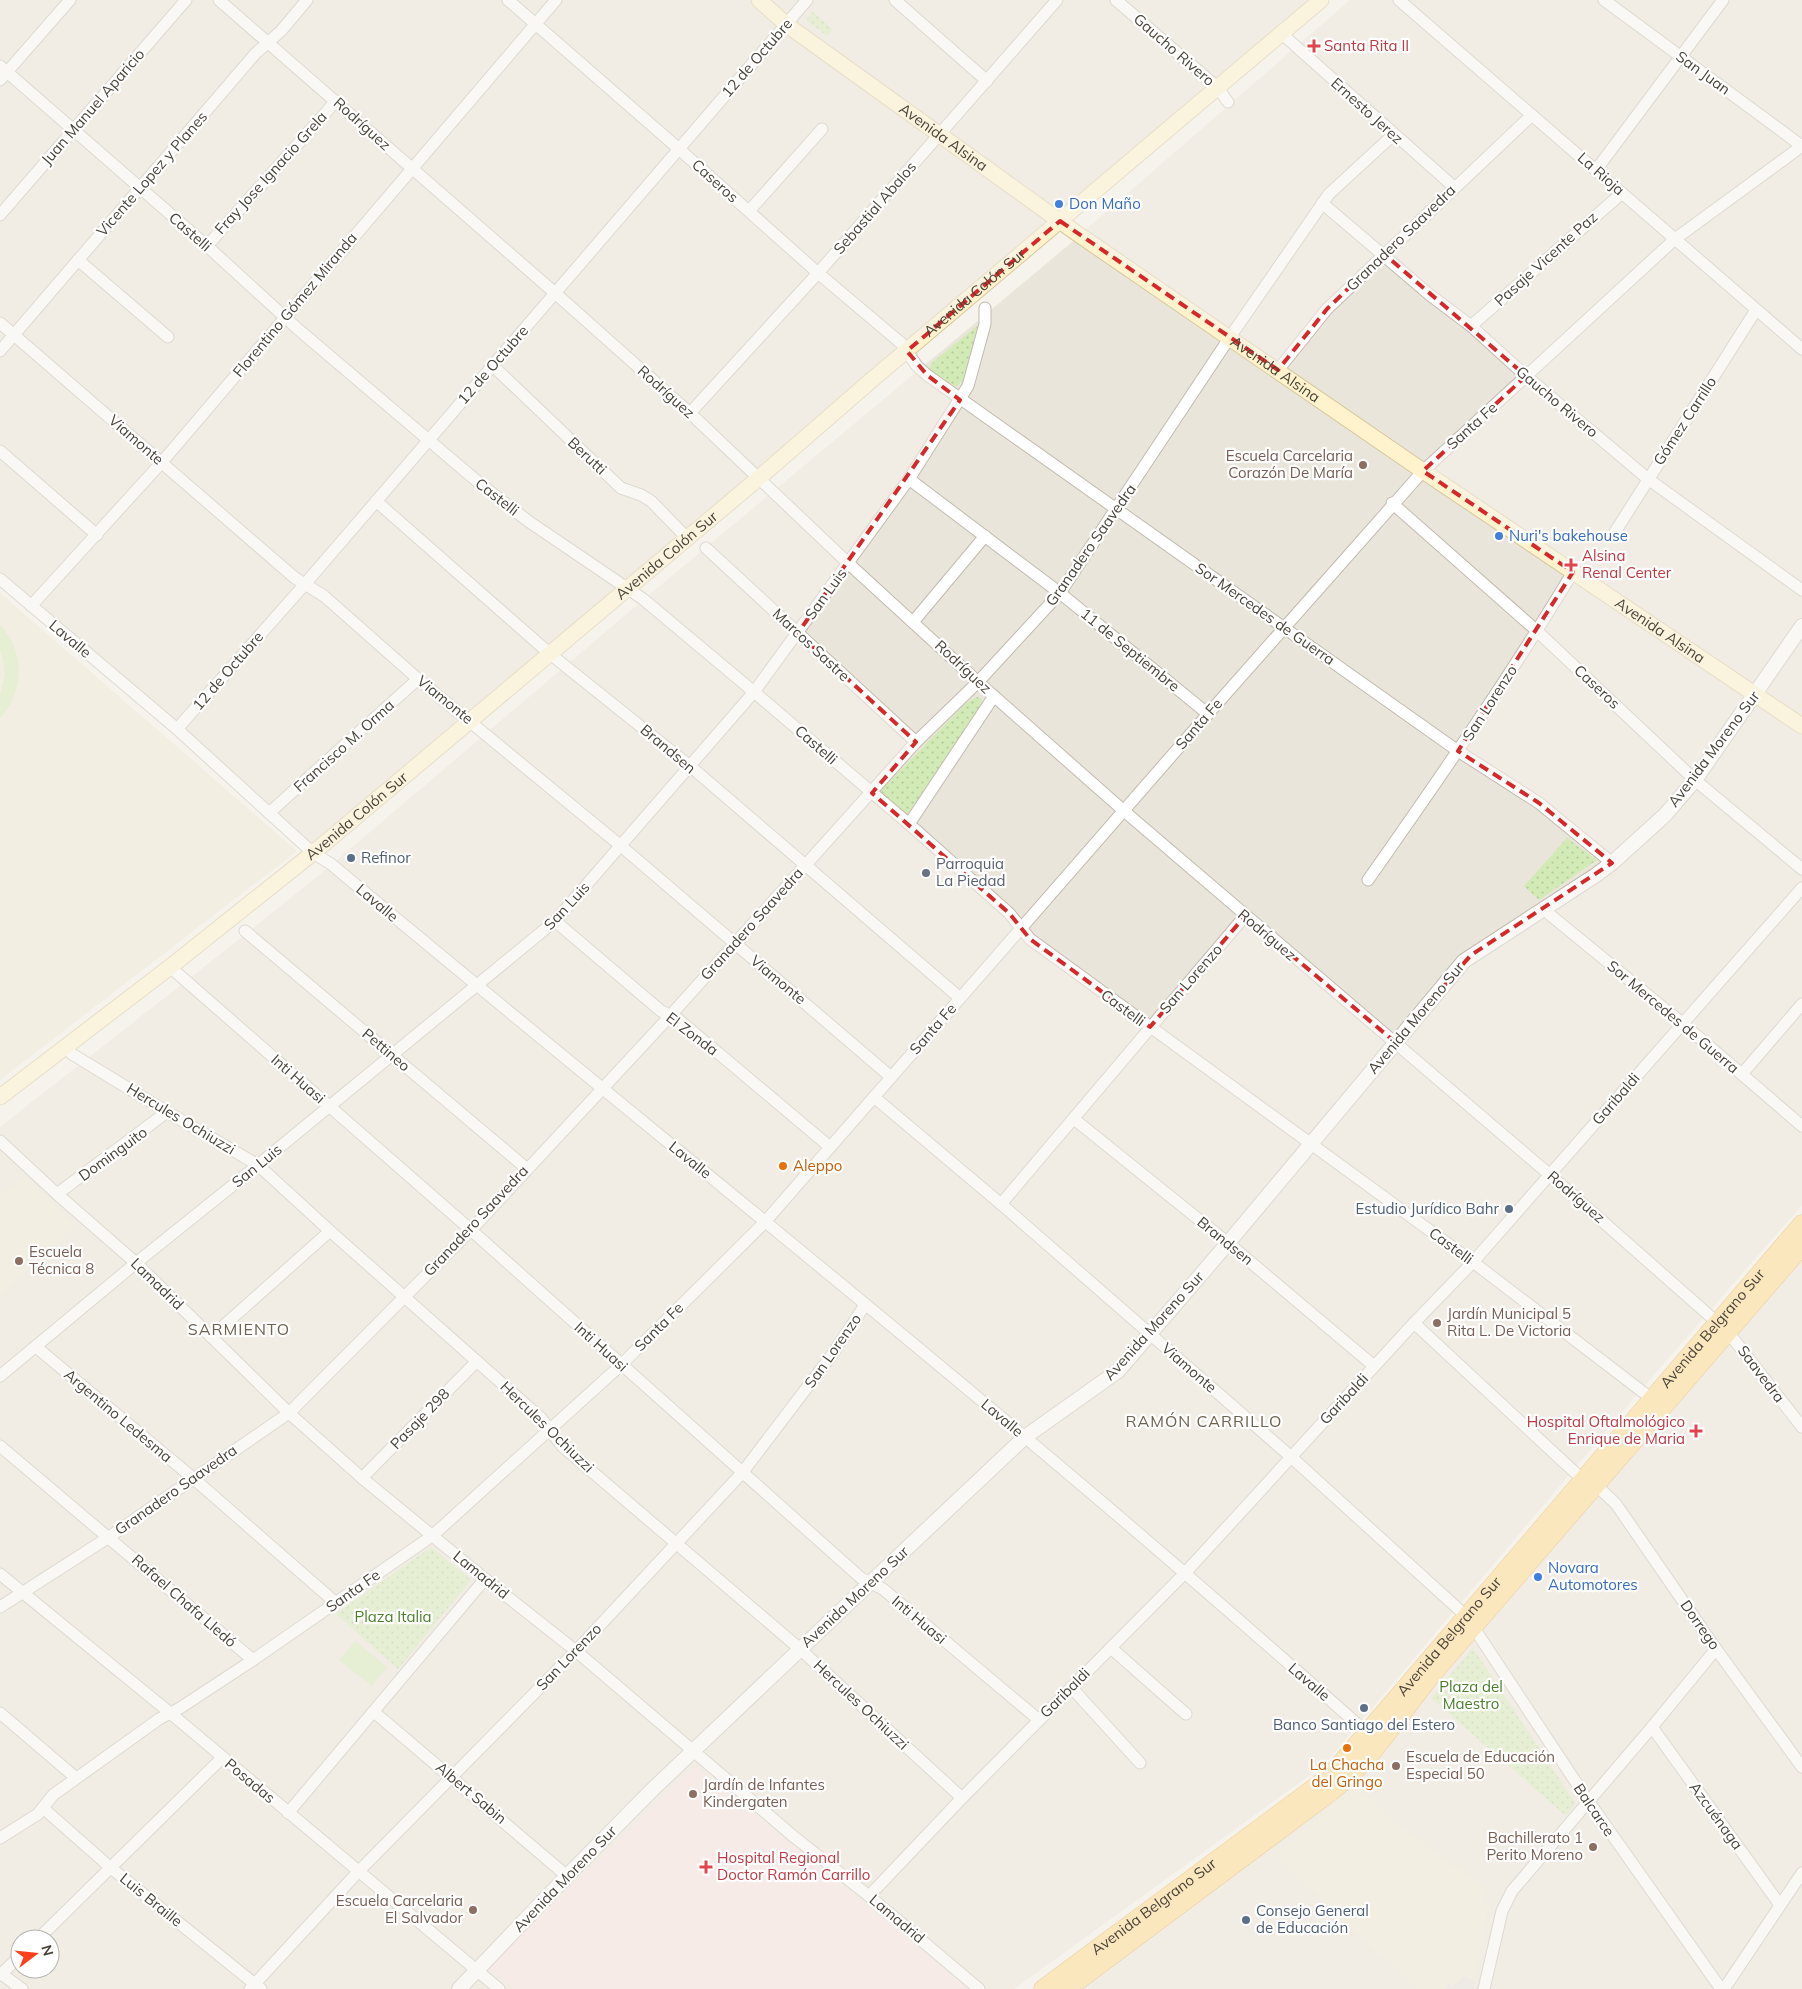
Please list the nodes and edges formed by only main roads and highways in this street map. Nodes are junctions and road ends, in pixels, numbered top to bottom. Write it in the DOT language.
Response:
graph roads {
  1 [pos="759,0"];
  2 [pos="1321,0"];
  3 [pos="1060,221"];
  4 [pos="1802,726"];
  5 [pos="0,1097"];
  6 [pos="1802,1224"];
  7 [pos="1800,1252"];
  8 [pos="1723,1327"];
  9 [pos="1589,1482"];
  10 [pos="1372,1738"];
  11 [pos="1043,1989"];
  12 [pos="1067,1989"];
  1 -- 3 [label="main road, Avenida Alsina"];
  2 -- 3 [label="main road, Avenida Colón Sur"];
  3 -- 4 [label="main road, Avenida Alsina"];
  3 -- 5 [label="main road, Avenida Colón Sur"];
  6 -- 8 [label="highway, Avenida Belgrano Sur"];
  7 -- 8 [label="highway, Avenida Belgrano Sur"];
  8 -- 9 [label="highway, Avenida Belgrano Sur"];
  8 -- 9 [label="highway, Avenida Belgrano Sur"];
  9 -- 10 [label="highway, Avenida Belgrano Sur"];
  10 -- 11 [label="highway, Avenida Belgrano Sur"];
  10 -- 12 [label="highway, Avenida Belgrano Sur"];
}
